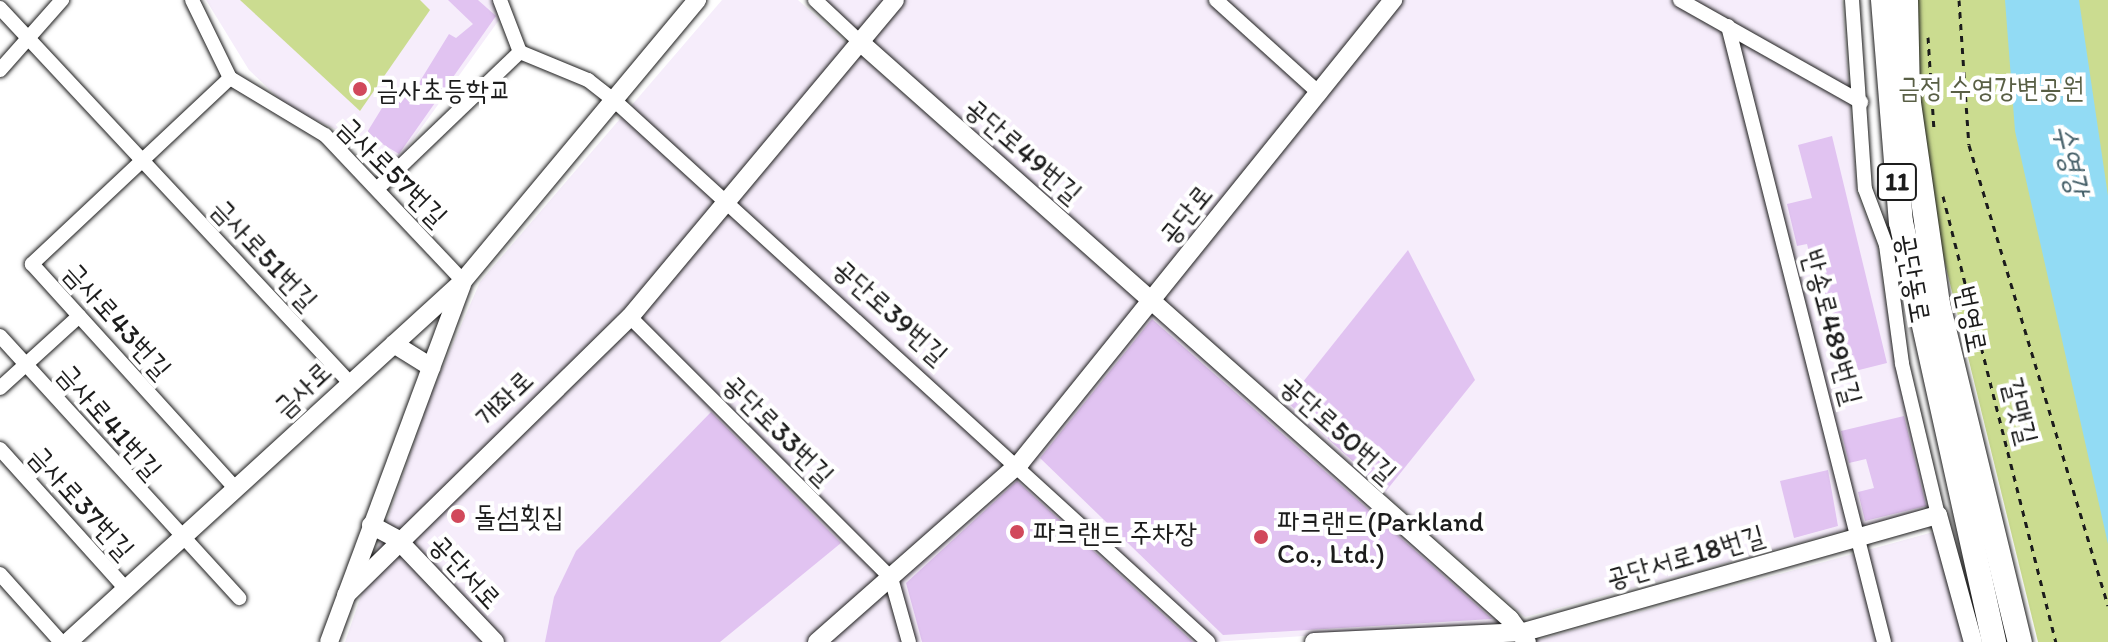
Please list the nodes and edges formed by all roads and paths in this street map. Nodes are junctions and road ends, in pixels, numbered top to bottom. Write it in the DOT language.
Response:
graph roads {
  1 [pos="62,0"];
  2 [pos="192,0"];
  3 [pos="500,0"];
  4 [pos="697,0"];
  5 [pos="815,0"];
  6 [pos="895,0"];
  7 [pos="1216,0"];
  8 [pos="1393,0"];
  9 [pos="1680,0"];
  10 [pos="1852,0"];
  11 [pos="1883,0"];
  12 [pos="1906,0"];
  13 [pos="1959,0"];
  14 [pos="0,8"];
  15 [pos="1927,23"];
  16 [pos="1728,26"];
  17 [pos="25,36"];
  18 [pos="860,42"];
  19 [pos="520,52"];
  20 [pos="0,70"];
  21 [pos="230,78"];
  22 [pos="1320,94"];
  23 [pos="615,101"];
  24 [pos="1861,102"];
  25 [pos="1935,141"];
  26 [pos="143,160"];
  27 [pos="1941,186"];
  28 [pos="379,187"];
  29 [pos="728,198"];
  30 [pos="463,281"];
  31 [pos="1152,300"];
  32 [pos="79,316"];
  33 [pos="630,317"];
  34 [pos="0,336"];
  35 [pos="394,344"];
  36 [pos="1938,359"];
  37 [pos="26,365"];
  38 [pos="431,367"];
  39 [pos="350,383"];
  40 [pos="0,388"];
  41 [pos="0,449"];
  42 [pos="1020,463"];
  43 [pos="235,488"];
  44 [pos="1938,515"];
  45 [pos="371,525"];
  46 [pos="1860,535"];
  47 [pos="397,539"];
  48 [pos="181,540"];
  49 [pos="0,574"];
  50 [pos="891,578"];
  51 [pos="126,589"];
  52 [pos="346,595"];
  53 [pos="239,598"];
  54 [pos="2108,606"];
  55 [pos="1526,637"];
  56 [pos="61,642"];
  57 [pos="68,642"];
  58 [pos="329,642"];
  59 [pos="495,642"];
  60 [pos="817,642"];
  61 [pos="909,642"];
  62 [pos="1208,642"];
  63 [pos="1314,642"];
  64 [pos="1884,642"];
  65 [pos="1973,642"];
  66 [pos="1994,642"];
  67 [pos="2020,642"];
  68 [pos="2056,642"];
  1 -- 17 [label="street"];
  2 -- 21 [label="street"];
  3 -- 19 [label="street"];
  4 -- 23 [label="street, 금사로"];
  5 -- 18 [label="street"];
  6 -- 18 [label="street, 개좌로"];
  7 -- 22 [label="street"];
  8 -- 22 [label="street, 공단로"];
  9 -- 16 [label="street"];
  10 -- 24 [label="street, 공단동로"];
  11 -- 36 [label="highway, 번영로 / 11"];
  12 -- 36 [label="highway, 번영로 / 11"];
  13 -- 54 [label="path"];
  14 -- 17 [label="street, 금사로51번길"];
  15 -- 25 [label="path"];
  16 -- 24 [label="street"];
  16 -- 46 [label="street, 반송로489번길"];
  17 -- 20 [label="street"];
  17 -- 26 [label="street, 금사로51번길"];
  18 -- 29 [label="street, 개좌로"];
  18 -- 31 [label="street, 공단로49번길"];
  19 -- 23 [label="street"];
  19 -- 28 [label="street"];
  21 -- 26 [label="street"];
  21 -- 28 [label="street, 금사로57번길"];
  22 -- 31 [label="street, 공단로"];
  23 -- 29 [label="street"];
  23 -- 30 [label="street, 금사로"];
  24 -- 44 [label="street, 공단동로"];
  26 -- 32 [label="street, 금사로43번길"];
  26 -- 39 [label="street, 금사로51번길"];
  27 -- 68 [label="path, 갈맷길"];
  28 -- 30 [label="street, 금사로57번길"];
  29 -- 33 [label="street, 개좌로"];
  29 -- 42 [label="street, 공단로39번길"];
  30 -- 35 [label="street, 금사로"];
  30 -- 38 [label="street, 금사로"];
  31 -- 42 [label="street, 공단로"];
  31 -- 55 [label="street, 공단로50번길"];
  32 -- 37 [label="street"];
  32 -- 43 [label="street, 금사로43번길"];
  33 -- 47 [label="street, 개좌로"];
  33 -- 50 [label="street, 공단로33번길"];
  34 -- 37 [label="street, 금사로41번길"];
  35 -- 38 [label="street"];
  35 -- 39 [label="street, 금사로"];
  36 -- 66 [label="highway, 번영로 / 11"];
  36 -- 67 [label="highway, 번영로 / 11"];
  37 -- 40 [label="street"];
  37 -- 48 [label="street, 금사로41번길"];
  38 -- 45 [label="street, 금사로"];
  39 -- 43 [label="street, 금사로"];
  41 -- 51 [label="street, 금사로37번길"];
  42 -- 50 [label="street, 공단로"];
  42 -- 62 [label="street"];
  43 -- 48 [label="street, 금사로"];
  44 -- 46 [label="street, 공단서로18번길"];
  44 -- 65 [label="street"];
  45 -- 47 [label="street, 공단서로"];
  45 -- 52 [label="street, 금사로"];
  46 -- 55 [label="street, 공단서로18번길"];
  46 -- 64 [label="street, 반송로489번길"];
  47 -- 52 [label="street, 개좌로"];
  47 -- 59 [label="street, 공단서로"];
  48 -- 51 [label="street, 금사로"];
  48 -- 53 [label="street"];
  49 -- 56 [label="street"];
  50 -- 60 [label="street, 공단로"];
  50 -- 61 [label="street"];
  51 -- 57 [label="street, 금사로"];
  52 -- 58 [label="street, 개좌로"];
  55 -- 63 [label="street, 공단서로18번길"];
}
